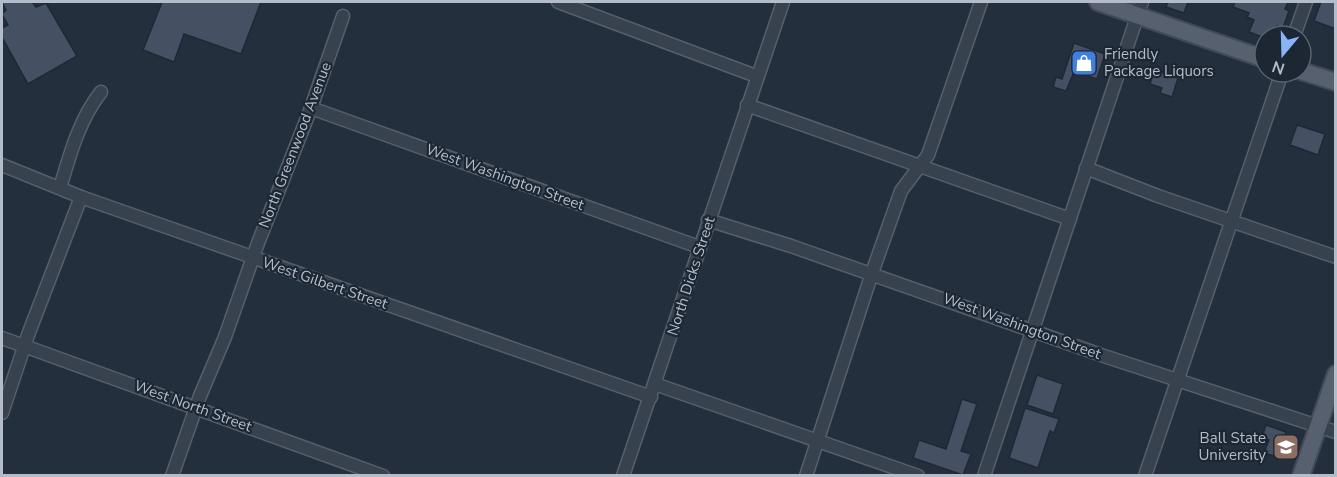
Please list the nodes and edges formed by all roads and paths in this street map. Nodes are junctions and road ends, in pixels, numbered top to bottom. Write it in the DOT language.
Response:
graph roads {
  1 [pos="783,2"];
  2 [pos="981,2"];
  3 [pos="1098,2"];
  4 [pos="1306,2"];
  5 [pos="564,3"];
  6 [pos="1140,8"];
  7 [pos="343,16"];
  8 [pos="1298,24"];
  9 [pos="1253,53"];
  10 [pos="1313,75"];
  11 [pos="756,76"];
  12 [pos="1335,82"];
  13 [pos="1278,84"];
  14 [pos="101,92"];
  15 [pos="747,105"];
  16 [pos="311,108"];
  17 [pos="2,165"];
  18 [pos="920,166"];
  19 [pos="1086,168"];
  20 [pos="60,188"];
  21 [pos="81,196"];
  22 [pos="1070,219"];
  23 [pos="708,220"];
  24 [pos="1232,221"];
  25 [pos="699,247"];
  26 [pos="1335,256"];
  27 [pos="254,258"];
  28 [pos="872,273"];
  29 [pos="1032,329"];
  30 [pos="2,338"];
  31 [pos="25,347"];
  32 [pos="1335,374"];
  33 [pos="1179,380"];
  34 [pos="655,384"];
  35 [pos="651,397"];
  36 [pos="196,407"];
  37 [pos="2,413"];
  38 [pos="1318,426"];
  39 [pos="1335,432"];
  40 [pos="818,440"];
  41 [pos="172,476"];
  42 [pos="383,476"];
  43 [pos="623,476"];
  44 [pos="806,476"];
  45 [pos="918,476"];
  46 [pos="984,476"];
  47 [pos="1145,476"];
  48 [pos="1301,476"];
  1 -- 11 [label="street, North Dicks Street"];
  2 -- 18 [label="street"];
  3 -- 6 [label="main road"];
  4 -- 8 [label="street"];
  5 -- 11 [label="street"];
  6 -- 9 [label="main road"];
  6 -- 19 [label="street"];
  7 -- 16 [label="street, North Greenwood Avenue"];
  10 -- 12 [label="main road"];
  11 -- 15 [label="street, North Dicks Street"];
  13 -- 24 [label="street"];
  14 -- 20 [label="street"];
  15 -- 18 [label="street"];
  15 -- 23 [label="street, North Dicks Street"];
  16 -- 25 [label="street, West Washington Street"];
  16 -- 27 [label="street, North Greenwood Avenue"];
  17 -- 20 [label="street, West Gilbert Street"];
  18 -- 22 [label="street"];
  18 -- 28 [label="street"];
  19 -- 22 [label="street"];
  19 -- 24 [label="street"];
  20 -- 21 [label="street, West Gilbert Street"];
  21 -- 27 [label="street, West Gilbert Street"];
  21 -- 31 [label="street"];
  22 -- 29 [label="street"];
  23 -- 25 [label="street, North Dicks Street"];
  23 -- 28 [label="street, West Washington Street"];
  24 -- 26 [label="street"];
  24 -- 33 [label="street"];
  25 -- 34 [label="street, North Dicks Street"];
  27 -- 35 [label="street, West Gilbert Street"];
  27 -- 36 [label="street, North Greenwood Avenue"];
  28 -- 29 [label="street, West Washington Street"];
  28 -- 40 [label="street"];
  29 -- 33 [label="street, West Washington Street"];
  29 -- 46 [label="street"];
  30 -- 31 [label="street, West North Street"];
  31 -- 36 [label="street, West North Street"];
  31 -- 37 [label="street"];
  32 -- 38 [label="main road"];
  33 -- 38 [label="street, West Washington Street"];
  33 -- 47 [label="street"];
  34 -- 35 [label="street, North Dicks Street"];
  34 -- 40 [label="street"];
  35 -- 43 [label="street, North Dicks Street"];
  36 -- 41 [label="street, North Greenwood Avenue"];
  36 -- 42 [label="street, West North Street"];
  38 -- 39 [label="street, West Washington Street"];
  38 -- 48 [label="main road"];
  40 -- 44 [label="street"];
  40 -- 45 [label="street"];
}
